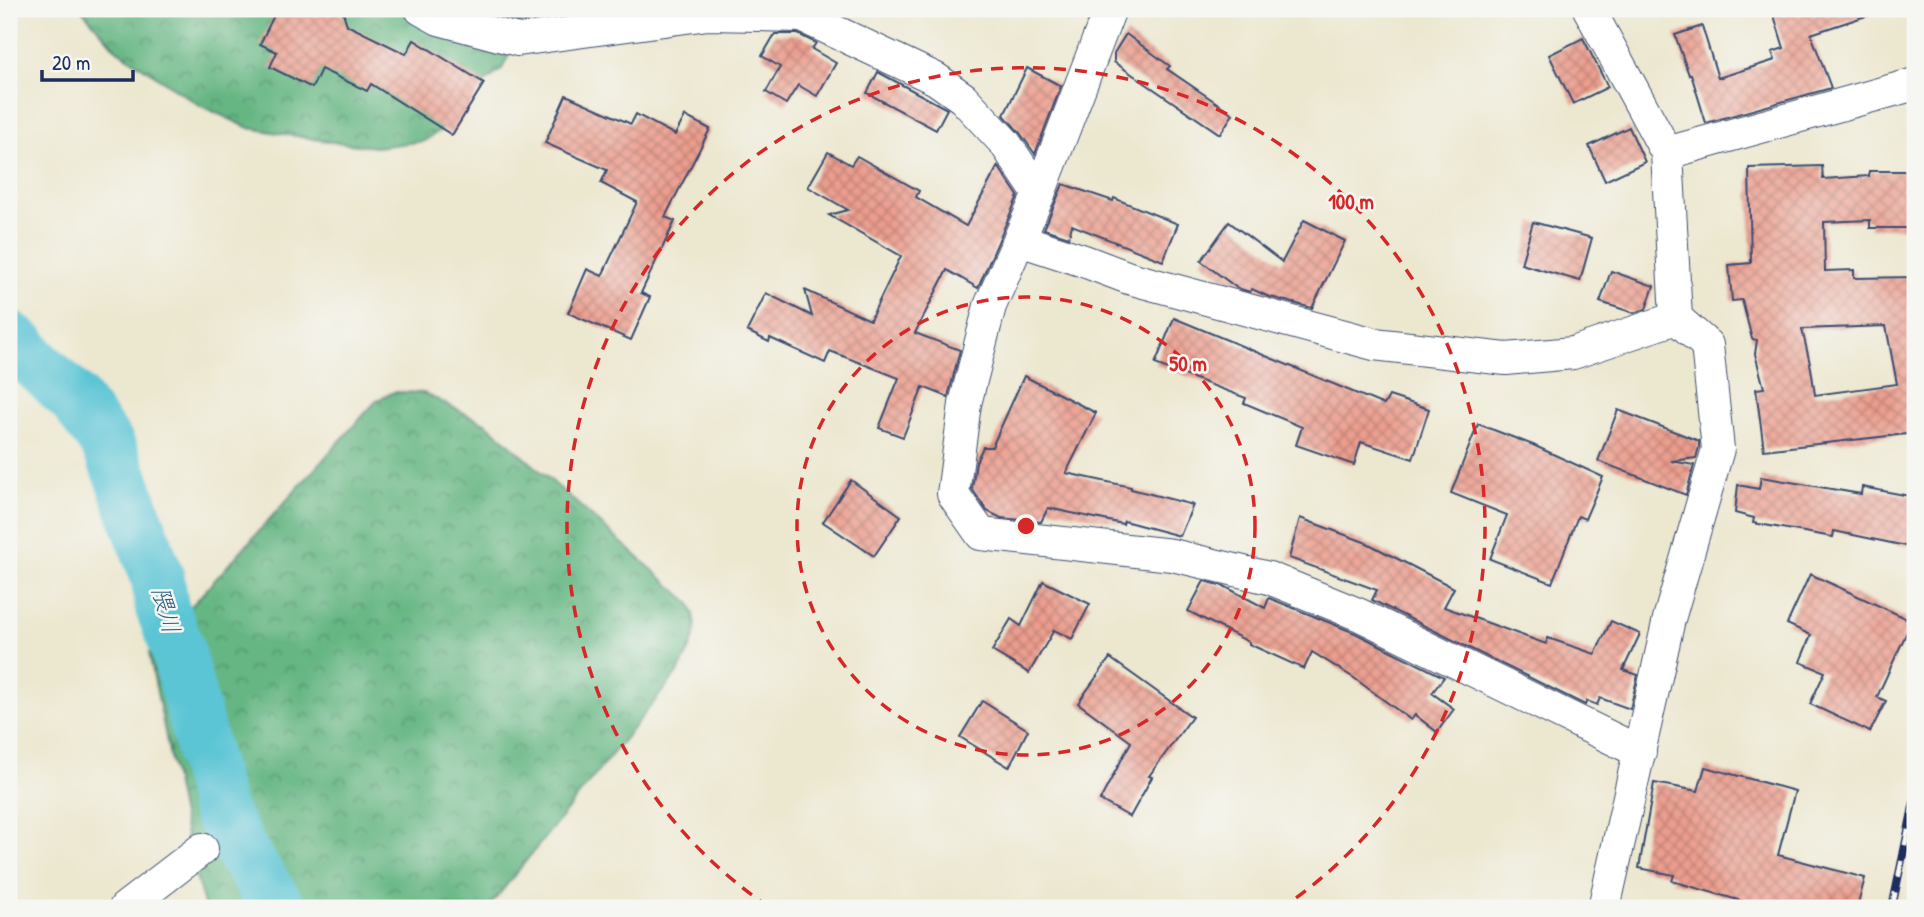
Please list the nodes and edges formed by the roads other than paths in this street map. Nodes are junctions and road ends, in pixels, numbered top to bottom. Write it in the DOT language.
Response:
graph roads {
  1 [pos="421,9"];
  2 [pos="1110,9"];
  3 [pos="1589,9"];
  4 [pos="1915,84"];
  5 [pos="1667,153"];
  6 [pos="1039,194"];
  7 [pos="1020,240"];
  8 [pos="1676,318"];
  9 [pos="1640,752"];
  10 [pos="202,849"];
  11 [pos="125,908"];
  12 [pos="1604,908"];
  1 -- 6 [label="street"];
  2 -- 6 [label="street"];
  3 -- 5 [label="street"];
  4 -- 5 [label="street"];
  5 -- 8 [label="street"];
  6 -- 7 [label="street"];
  7 -- 8 [label="street"];
  7 -- 9 [label="street"];
  8 -- 9 [label="street"];
  9 -- 12 [label="street"];
  10 -- 11 [label="street"];
}
